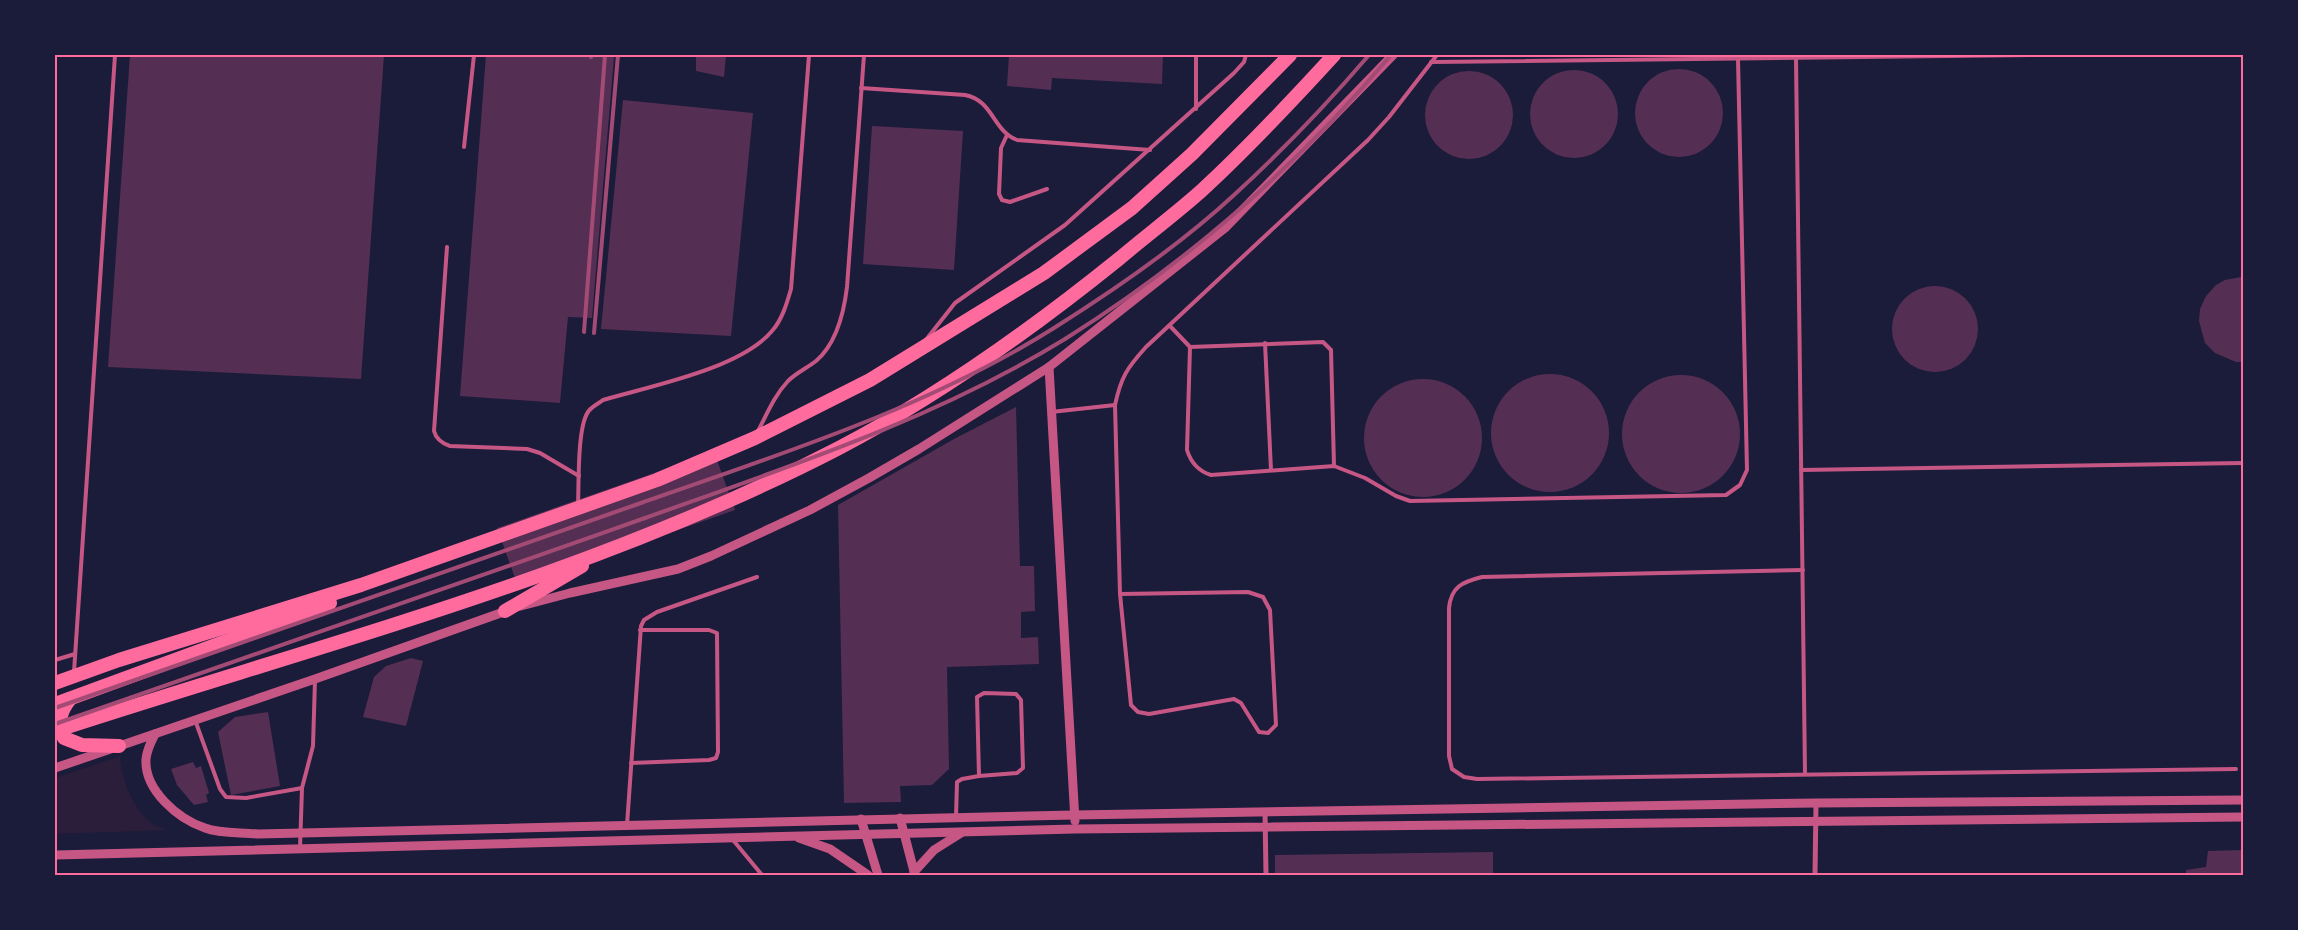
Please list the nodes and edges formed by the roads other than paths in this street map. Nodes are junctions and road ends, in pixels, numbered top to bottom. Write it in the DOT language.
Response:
graph roads {
  1 [pos="115,55"];
  2 [pos="474,55"];
  3 [pos="809,55"];
  4 [pos="864,55"];
  5 [pos="1196,55"];
  6 [pos="1246,55"];
  7 [pos="1290,55"];
  8 [pos="1334,55"];
  9 [pos="1393,55"];
  10 [pos="1437,55"];
  11 [pos="2031,55"];
  12 [pos="1738,59"];
  13 [pos="1796,59"];
  14 [pos="1431,62"];
  15 [pos="861,88"];
  16 [pos="1196,108"];
  17 [pos="1007,135"];
  18 [pos="464,147"];
  19 [pos="1150,150"];
  20 [pos="1047,189"];
  21 [pos="447,247"];
  22 [pos="1170,326"];
  23 [pos="1265,343"];
  24 [pos="1190,347"];
  25 [pos="916,352"];
  26 [pos="1049,367"];
  27 [pos="1115,405"];
  28 [pos="1051,412"];
  29 [pos="755,438"];
  30 [pos="2243,462"];
  31 [pos="1334,466"];
  32 [pos="1271,470"];
  33 [pos="1801,470"];
  34 [pos="579,476"];
  35 [pos="578,508"];
  36 [pos="613,548"];
  37 [pos="1803,570"];
  38 [pos="757,577"];
  39 [pos="360,585"];
  40 [pos="1120,594"];
  41 [pos="504,611"];
  42 [pos="640,630"];
  43 [pos="75,654"];
  44 [pos="55,660"];
  45 [pos="74,676"];
  46 [pos="315,679"];
  47 [pos="55,683"];
  48 [pos="70,698"];
  49 [pos="55,704"];
  50 [pos="195,720"];
  51 [pos="55,730"];
  52 [pos="155,734"];
  53 [pos="119,746"];
  54 [pos="631,763"];
  55 [pos="55,768"];
  56 [pos="2236,770"];
  57 [pos="1806,774"];
  58 [pos="979,776"];
  59 [pos="302,788"];
  60 [pos="2243,800"];
  61 [pos="1816,803"];
  62 [pos="1264,812"];
  63 [pos="1074,815"];
  64 [pos="2243,817"];
  65 [pos="900,818"];
  66 [pos="956,818"];
  67 [pos="862,819"];
  68 [pos="1816,820"];
  69 [pos="627,825"];
  70 [pos="1266,826"];
  71 [pos="1075,829"];
  72 [pos="962,832"];
  73 [pos="302,833"];
  74 [pos="904,833"];
  75 [pos="866,834"];
  76 [pos="794,836"];
  77 [pos="732,838"];
  78 [pos="300,848"];
  79 [pos="55,854"];
  80 [pos="915,874"];
  81 [pos="762,875"];
  82 [pos="868,875"];
  83 [pos="878,875"];
  84 [pos="1266,875"];
  85 [pos="1815,875"];
  1 -- 43 [label="lane"];
  2 -- 18 [label="lane"];
  3 -- 34 [label="lane"];
  4 -- 15 [label="lane"];
  5 -- 16 [label="lane"];
  6 -- 16 [label="lane"];
  7 -- 25 [label="highway"];
  8 -- 36 [label="highway"];
  9 -- 26 [label="street"];
  10 -- 14 [label="lane"];
  11 -- 13 [label="lane"];
  12 -- 13 [label="lane"];
  12 -- 14 [label="lane"];
  12 -- 31 [label="lane"];
  13 -- 33 [label="lane"];
  14 -- 22 [label="lane"];
  15 -- 17 [label="lane"];
  15 -- 29 [label="lane"];
  16 -- 19 [label="lane"];
  17 -- 19 [label="lane"];
  17 -- 20 [label="lane"];
  19 -- 25 [label="lane"];
  21 -- 34 [label="lane"];
  22 -- 24 [label="lane"];
  22 -- 27 [label="lane"];
  23 -- 24 [label="lane"];
  23 -- 31 [label="lane"];
  23 -- 32 [label="lane"];
  24 -- 32 [label="lane"];
  25 -- 29 [label="highway"];
  26 -- 28 [label="street"];
  26 -- 41 [label="street"];
  27 -- 28 [label="lane"];
  27 -- 40 [label="lane"];
  28 -- 63 [label="street"];
  29 -- 35 [label="highway"];
  30 -- 33 [label="lane"];
  31 -- 32 [label="lane"];
  33 -- 37 [label="lane"];
  34 -- 35 [label="lane"];
  35 -- 39 [label="highway"];
  36 -- 41 [label="highway"];
  36 -- 51 [label="highway"];
  37 -- 57 [label="lane"];
  37 -- 57 [label="lane"];
  38 -- 42 [label="lane"];
  39 -- 45 [label="highway"];
  39 -- 48 [label="highway"];
  40 -- 40 [label="lane"];
  41 -- 46 [label="street"];
  42 -- 54 [label="lane"];
  42 -- 54 [label="lane"];
  43 -- 44 [label="lane"];
  43 -- 45 [label="lane"];
  45 -- 47 [label="highway"];
  46 -- 50 [label="street"];
  46 -- 59 [label="lane"];
  48 -- 49 [label="highway"];
  48 -- 53 [label="highway"];
  50 -- 52 [label="street"];
  50 -- 59 [label="lane"];
  52 -- 53 [label="street"];
  52 -- 73 [label="street"];
  53 -- 55 [label="street"];
  54 -- 69 [label="lane"];
  56 -- 57 [label="lane"];
  58 -- 58 [label="lane"];
  58 -- 66 [label="lane"];
  59 -- 73 [label="lane"];
  60 -- 61 [label="street"];
  61 -- 62 [label="street"];
  61 -- 68 [label="street"];
  62 -- 63 [label="street"];
  62 -- 70 [label="street"];
  63 -- 66 [label="street"];
  63 -- 71 [label="street"];
  64 -- 68 [label="street"];
  65 -- 66 [label="street"];
  65 -- 67 [label="street"];
  65 -- 74 [label="street"];
  67 -- 69 [label="street"];
  67 -- 75 [label="street"];
  68 -- 70 [label="street"];
  68 -- 85 [label="street"];
  69 -- 73 [label="street"];
  70 -- 71 [label="street"];
  70 -- 84 [label="street"];
  71 -- 72 [label="street"];
  72 -- 74 [label="street"];
  72 -- 80 [label="street"];
  73 -- 78 [label="lane"];
  74 -- 75 [label="street"];
  74 -- 80 [label="street"];
  75 -- 76 [label="street"];
  75 -- 83 [label="street"];
  76 -- 77 [label="street"];
  76 -- 82 [label="street"];
  77 -- 78 [label="street"];
  77 -- 81 [label="lane"];
  78 -- 79 [label="street"];
}
